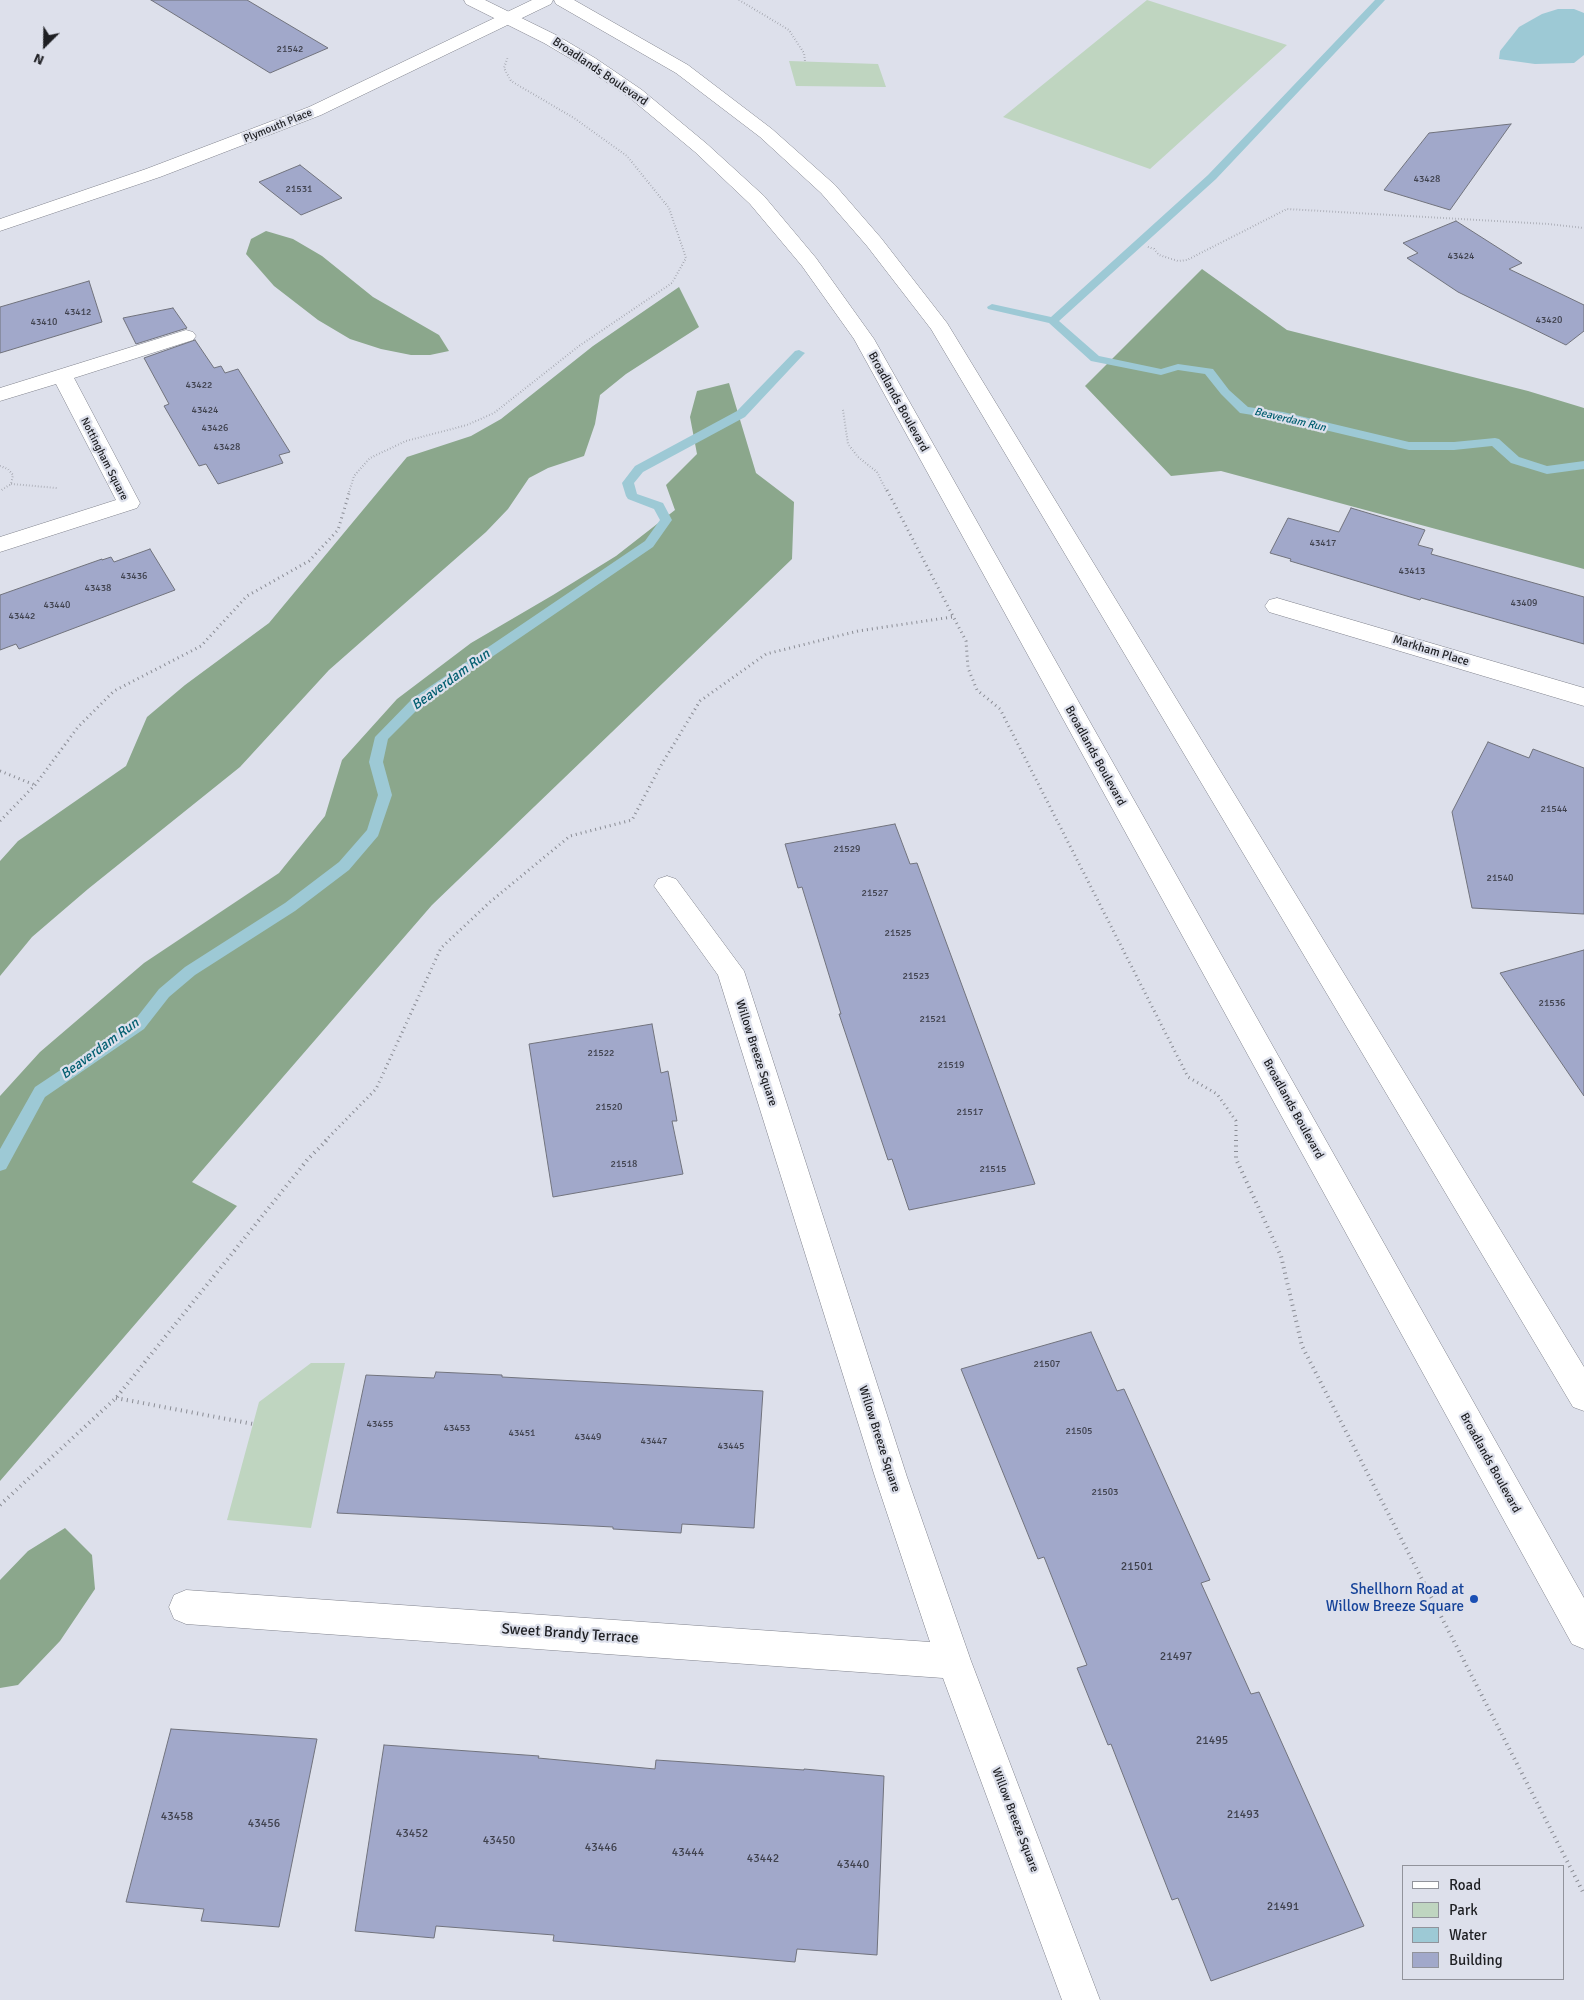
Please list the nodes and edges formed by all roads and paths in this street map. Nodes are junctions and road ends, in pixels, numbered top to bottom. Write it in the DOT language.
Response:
graph roads {
  1 [pos="472,0"];
  2 [pos="545,0"];
  3 [pos="562,0"];
  4 [pos="739,0"];
  5 [pos="509,17"];
  6 [pos="476,33"];
  7 [pos="805,61"];
  8 [pos="0,225"];
  9 [pos="1584,228"];
  10 [pos="1148,247"];
  11 [pos="186,336"];
  12 [pos="62,376"];
  13 [pos="0,395"];
  14 [pos="844,410"];
  15 [pos="0,466"];
  16 [pos="0,492"];
  17 [pos="0,545"];
  18 [pos="1278,606"];
  19 [pos="952,617"];
  20 [pos="1584,697"];
  21 [pos="0,771"];
  22 [pos="35,785"];
  23 [pos="0,821"];
  24 [pos="667,886"];
  25 [pos="1584,1396"];
  26 [pos="116,1398"];
  27 [pos="253,1424"];
  28 [pos="0,1505"];
  29 [pos="186,1608"];
  30 [pos="1584,1632"];
  31 [pos="954,1661"];
  32 [pos="1584,1894"];
  33 [pos="1081,2000"];
  1 -- 5 [label="main road, Broadlands Boulevard"];
  2 -- 5 [label="main road, Plymouth Place"];
  3 -- 25 [label="main road"];
  4 -- 7 [label="path"];
  5 -- 6 [label="main road, Plymouth Place"];
  5 -- 30 [label="main road, Broadlands Boulevard"];
  6 -- 8 [label="main road, Plymouth Place"];
  6 -- 22 [label="path"];
  9 -- 10 [label="path"];
  11 -- 12 [label="main road"];
  12 -- 13 [label="main road"];
  12 -- 17 [label="main road, Nottingham Square"];
  14 -- 19 [label="path"];
  15 -- 16 [label="path"];
  18 -- 20 [label="main road, Markham Place"];
  19 -- 26 [label="path"];
  19 -- 32 [label="path"];
  21 -- 22 [label="path"];
  22 -- 23 [label="path"];
  24 -- 31 [label="main road, Willow Breeze Square"];
  26 -- 27 [label="path"];
  26 -- 28 [label="path"];
  29 -- 31 [label="main road, Sweet Brandy Terrace"];
  31 -- 33 [label="main road, Willow Breeze Square"];
}
